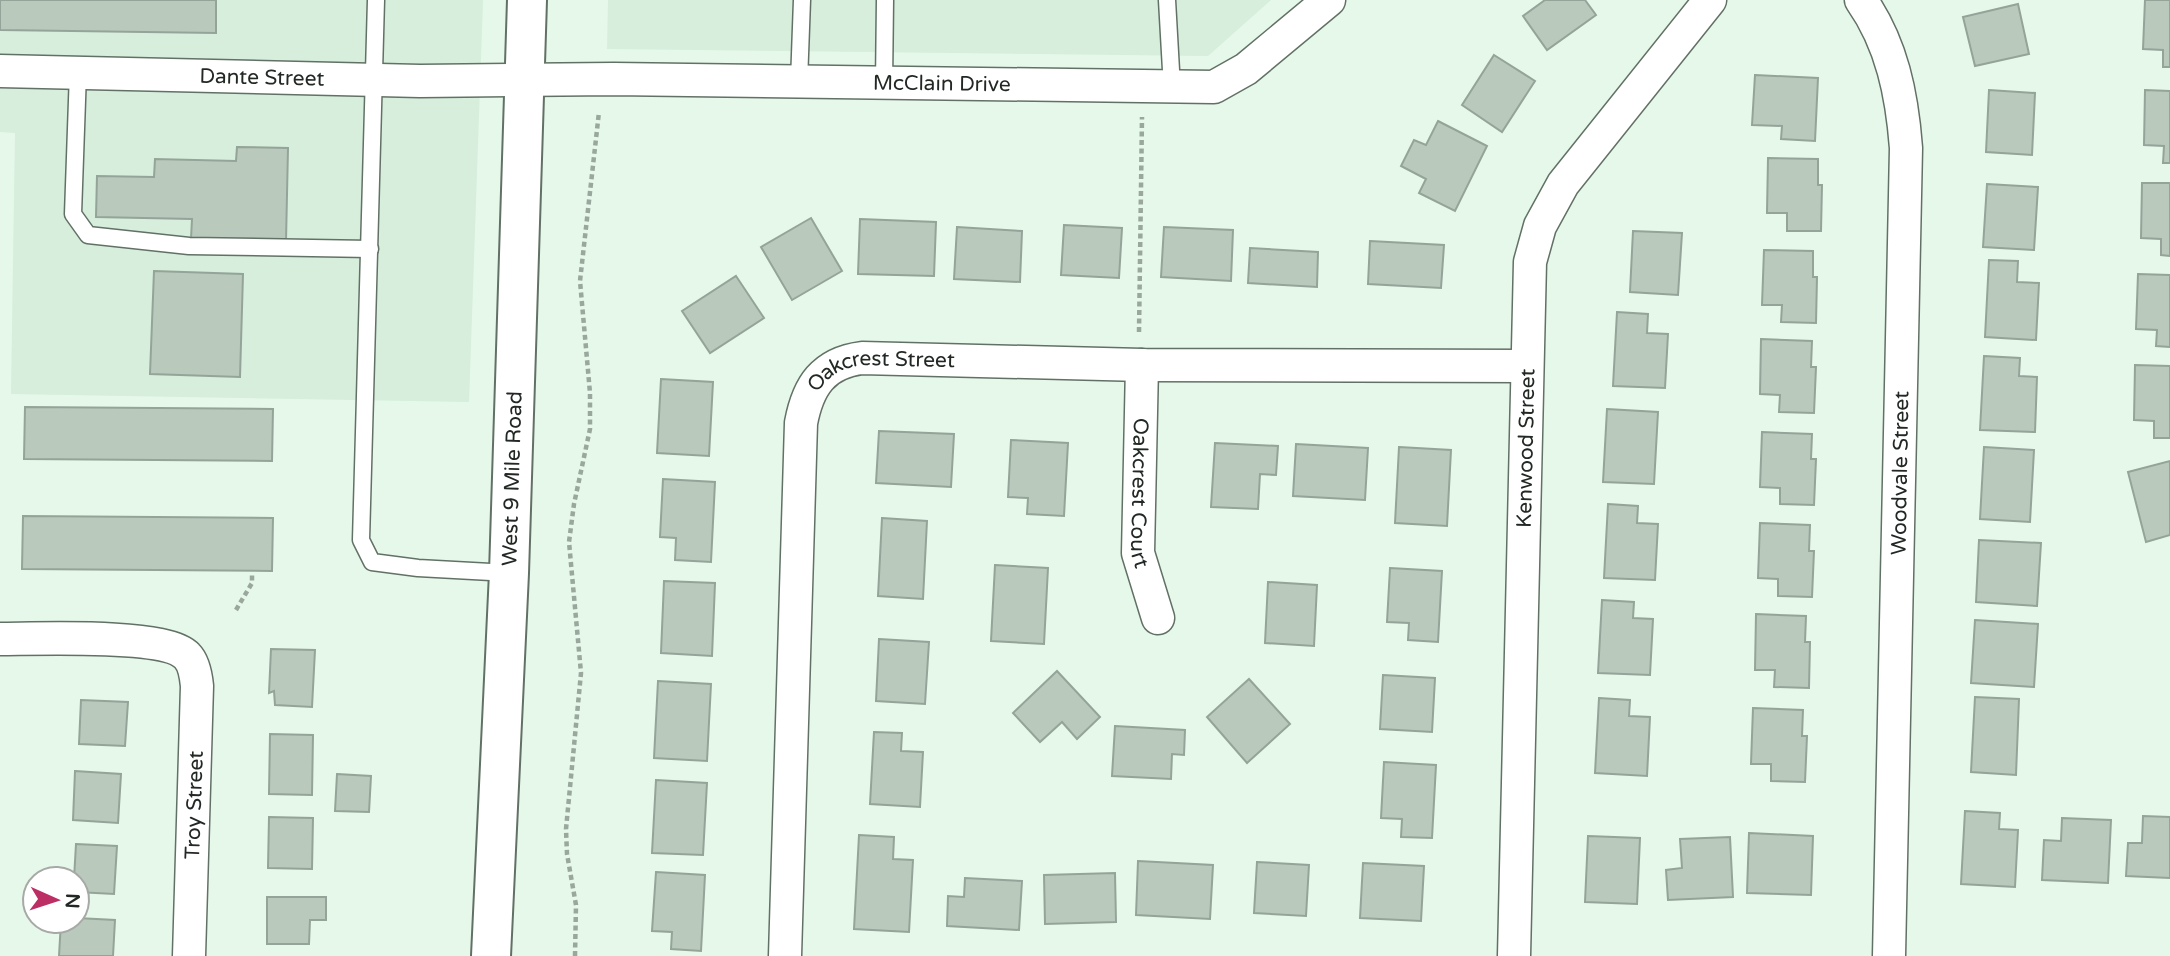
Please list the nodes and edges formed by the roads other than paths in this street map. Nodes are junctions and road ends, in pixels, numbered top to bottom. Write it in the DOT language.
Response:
graph roads {
  1 [pos="376,0"];
  2 [pos="527,0"];
  3 [pos="802,0"];
  4 [pos="885,0"];
  5 [pos="1167,0"];
  6 [pos="1329,0"];
  7 [pos="1710,0"];
  8 [pos="1861,0"];
  9 [pos="0,71"];
  10 [pos="78,72"];
  11 [pos="375,80"];
  12 [pos="525,80"];
  13 [pos="799,82"];
  14 [pos="884,84"];
  15 [pos="1172,88"];
  16 [pos="369,249"];
  17 [pos="1140,352"];
  18 [pos="1526,366"];
  19 [pos="509,573"];
  20 [pos="1158,618"];
  21 [pos="0,639"];
  22 [pos="189,956"];
  23 [pos="491,956"];
  24 [pos="785,956"];
  25 [pos="1514,956"];
  26 [pos="1889,956"];
  1 -- 11 [label="lane"];
  2 -- 12 [label="main road, West 9 Mile Road"];
  3 -- 13 [label="lane"];
  4 -- 14 [label="lane"];
  5 -- 15 [label="lane"];
  6 -- 15 [label="street, McClain Drive"];
  7 -- 18 [label="street, Kenwood Street"];
  8 -- 26 [label="street, Woodvale Street"];
  9 -- 10 [label="street, Dante Street"];
  10 -- 11 [label="street, Dante Street"];
  10 -- 16 [label="lane"];
  11 -- 12 [label="street, Dante Street"];
  11 -- 16 [label="lane"];
  12 -- 13 [label="street, McClain Drive"];
  12 -- 19 [label="main road, West 9 Mile Road"];
  13 -- 14 [label="street, McClain Drive"];
  14 -- 15 [label="street, McClain Drive"];
  16 -- 19 [label="lane"];
  17 -- 18 [label="street, Oakcrest Street"];
  17 -- 20 [label="street, Oakcrest Court"];
  17 -- 24 [label="street, Oakcrest Street"];
  18 -- 25 [label="street, Kenwood Street"];
  19 -- 23 [label="main road, West 9 Mile Road"];
  21 -- 22 [label="street, Troy Street"];
}
